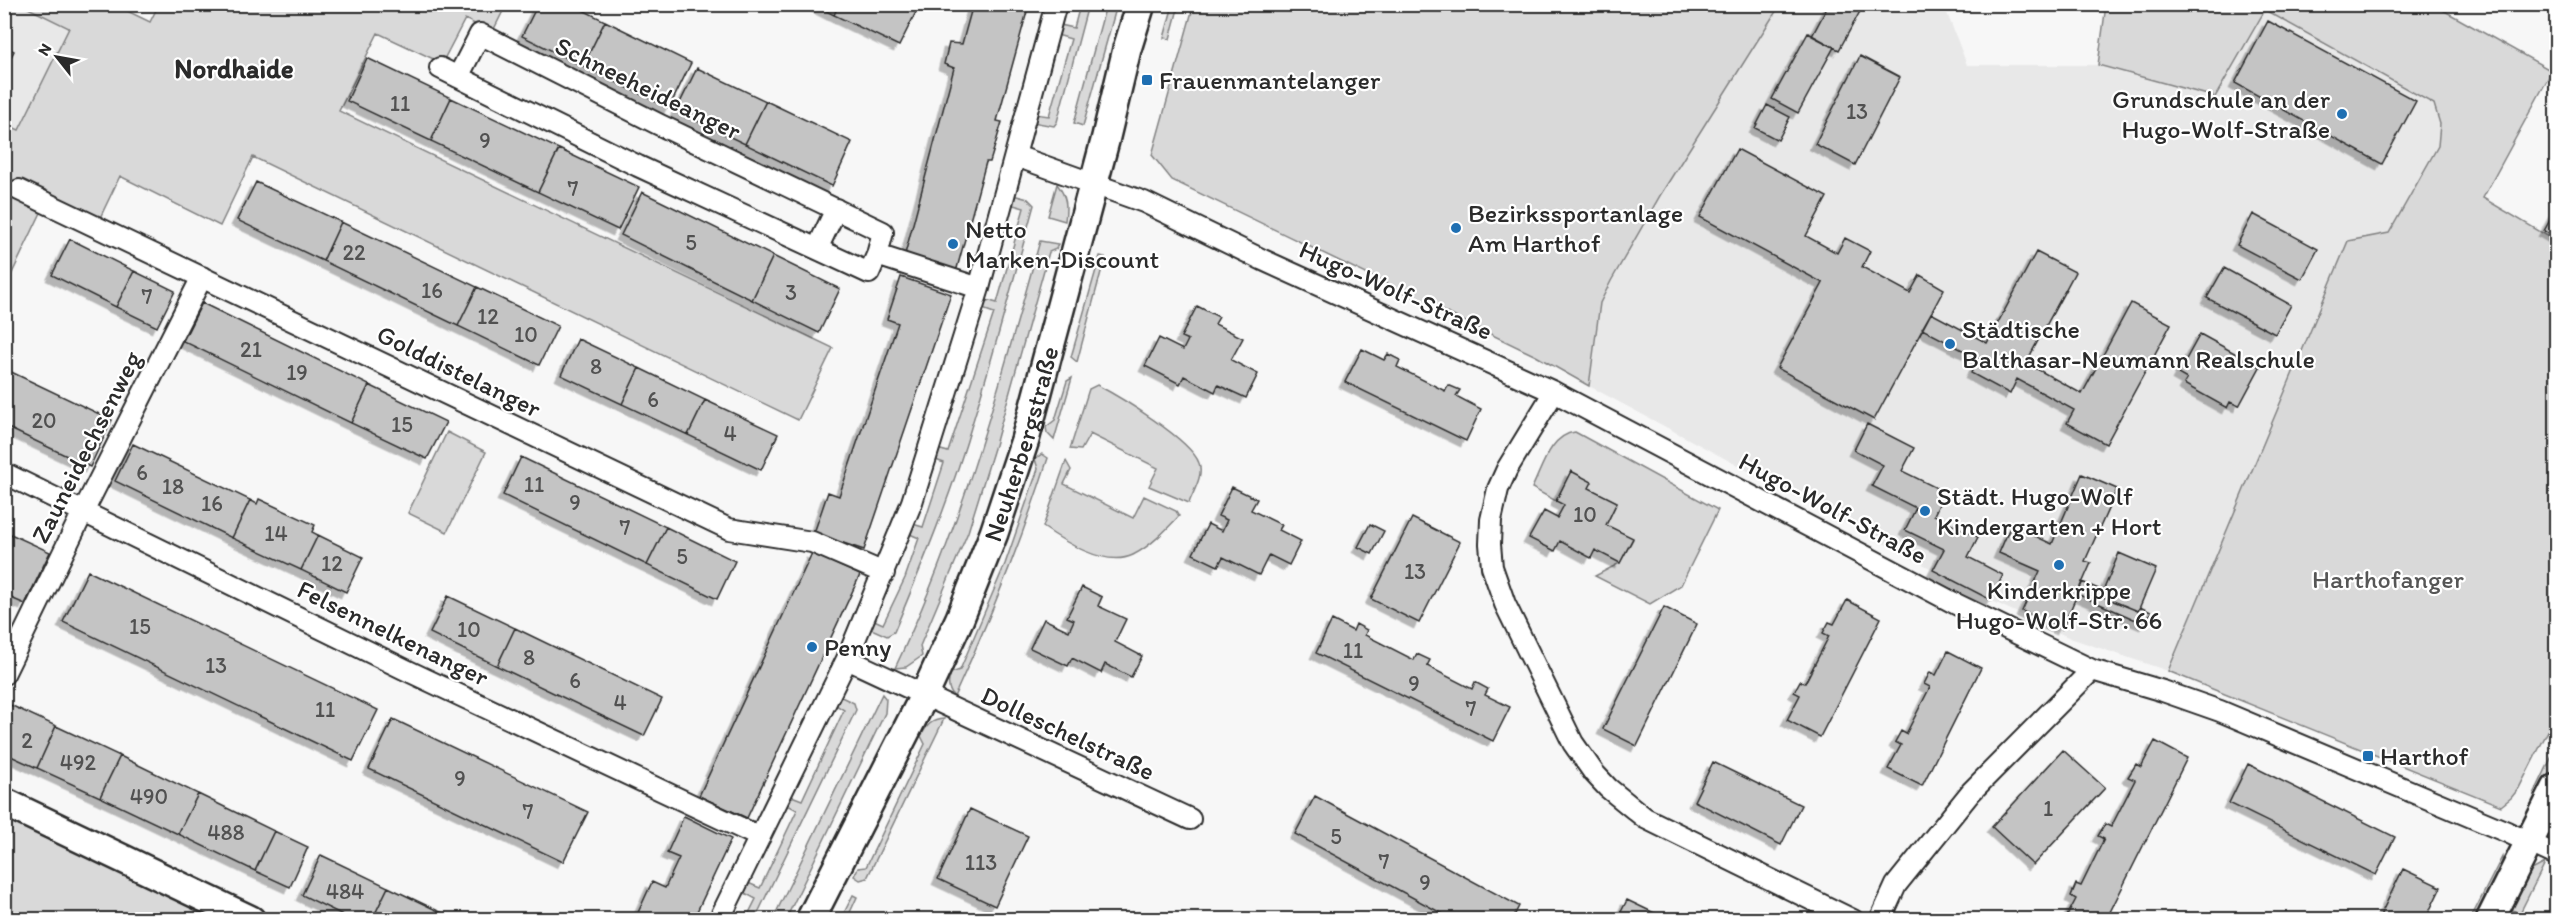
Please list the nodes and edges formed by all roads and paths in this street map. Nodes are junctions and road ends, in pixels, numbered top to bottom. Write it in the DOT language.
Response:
graph roads {
  1 [pos="1056,4"];
  2 [pos="1141,4"];
  3 [pos="440,68"];
  4 [pos="458,77"];
  5 [pos="1016,156"];
  6 [pos="1094,183"];
  7 [pos="19,190"];
  8 [pos="836,210"];
  9 [pos="817,249"];
  10 [pos="877,255"];
  11 [pos="202,277"];
  12 [pos="979,288"];
  13 [pos="1554,392"];
  14 [pos="4,473"];
  15 [pos="83,512"];
  16 [pos="884,573"];
  17 [pos="847,659"];
  18 [pos="2092,670"];
  19 [pos="4,674"];
  20 [pos="924,696"];
  21 [pos="2556,788"];
  22 [pos="4,802"];
  23 [pos="1190,819"];
  24 [pos="760,837"];
  25 [pos="2529,842"];
  26 [pos="2556,855"];
  27 [pos="251,920"];
  28 [pos="719,920"];
  29 [pos="810,920"];
  30 [pos="1853,920"];
  31 [pos="1880,920"];
  32 [pos="2490,920"];
  1 -- 5 [label="street"];
  2 -- 6 [label="main road, Neuherbergstraße"];
  3 -- 4 [label="street"];
  4 -- 8 [label="street, Schneeheideanger"];
  4 -- 9 [label="street"];
  5 -- 6 [label="street"];
  5 -- 12 [label="street"];
  6 -- 13 [label="street, Hugo-Wolf-Straße"];
  6 -- 20 [label="main road, Neuherbergstraße"];
  7 -- 11 [label="street, Golddistelanger"];
  8 -- 9 [label="street"];
  8 -- 10 [label="street, Schneeheideanger"];
  9 -- 10 [label="street"];
  10 -- 12 [label="street"];
  11 -- 15 [label="street, Zauneidechsenweg"];
  11 -- 16 [label="street, Golddistelanger"];
  12 -- 16 [label="street"];
  13 -- 18 [label="street, Hugo-Wolf-Straße"];
  13 -- 30 [label="street"];
  14 -- 15 [label="street, Felsennelkenanger"];
  15 -- 19 [label="street, Zauneidechsenweg"];
  15 -- 24 [label="street, Felsennelkenanger"];
  16 -- 17 [label="street"];
  17 -- 20 [label="street"];
  17 -- 24 [label="street"];
  18 -- 25 [label="street, Hugo-Wolf-Straße"];
  18 -- 31 [label="street"];
  20 -- 23 [label="street, Dolleschelstraße"];
  20 -- 29 [label="main road, Neuherbergstraße"];
  21 -- 25 [label="main road"];
  22 -- 27 [label="main road"];
  24 -- 28 [label="street"];
  25 -- 26 [label="street, Hugo-Wolf-Straße"];
  25 -- 32 [label="main road"];
}
